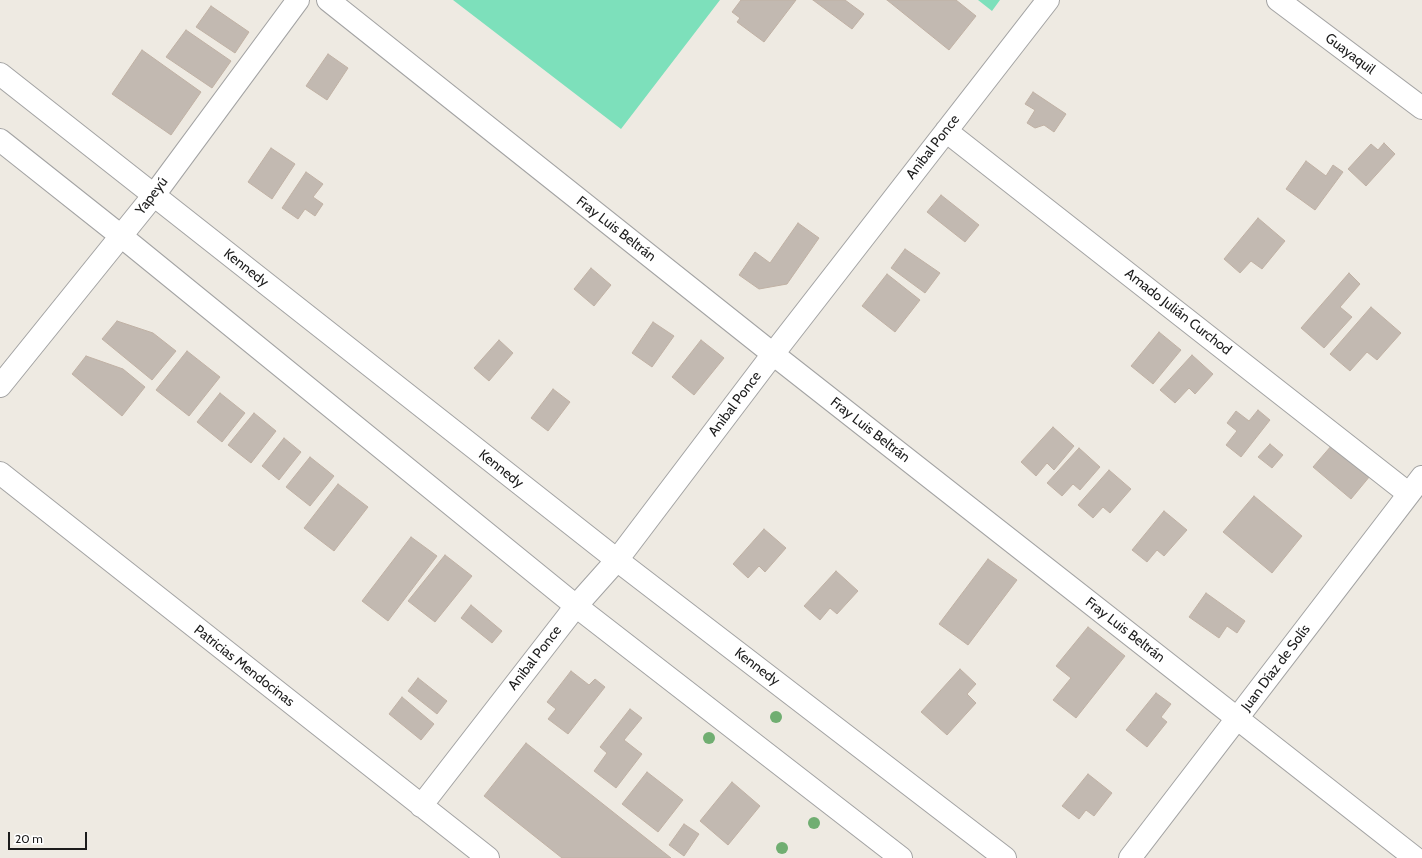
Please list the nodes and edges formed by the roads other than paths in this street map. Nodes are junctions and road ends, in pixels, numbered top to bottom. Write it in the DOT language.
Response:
graph roads {
  1 [pos="298,0"];
  2 [pos="328,0"];
  3 [pos="1048,0"];
  4 [pos="1278,0"];
  5 [pos="0,74"];
  6 [pos="1422,108"];
  7 [pos="946,131"];
  8 [pos="0,140"];
  9 [pos="154,195"];
  10 [pos="121,236"];
  11 [pos="773,354"];
  12 [pos="0,386"];
  13 [pos="0,473"];
  14 [pos="1416,486"];
  15 [pos="617,560"];
  16 [pos="576,606"];
  17 [pos="1237,718"];
  18 [pos="421,806"];
  19 [pos="488,858"];
  20 [pos="901,858"];
  21 [pos="1005,858"];
  22 [pos="1130,858"];
  23 [pos="1415,858"];
  1 -- 9 [label="street, Yapeyú"];
  2 -- 11 [label="street, Fray Luis Beltrán"];
  3 -- 7 [label="street, Anibal Ponce"];
  4 -- 6 [label="street, Guayaquil"];
  5 -- 9 [label="street, Kennedy"];
  7 -- 11 [label="street, Anibal Ponce"];
  7 -- 14 [label="street, Amado Julián Curchod"];
  8 -- 10 [label="street"];
  9 -- 10 [label="street, Yapeyú"];
  9 -- 15 [label="street, Kennedy"];
  10 -- 12 [label="street, Yapeyú"];
  10 -- 16 [label="street"];
  11 -- 15 [label="street, Anibal Ponce"];
  11 -- 17 [label="street, Fray Luis Beltrán"];
  13 -- 18 [label="street, Patricias Mendocinas"];
  14 -- 17 [label="street, Juan Díaz de Solís"];
  15 -- 16 [label="street, Anibal Ponce"];
  15 -- 21 [label="street, Kennedy"];
  16 -- 18 [label="street, Anibal Ponce"];
  16 -- 20 [label="street"];
  17 -- 22 [label="street, Juan Díaz de Solís"];
  17 -- 23 [label="street, Fray Luis Beltrán"];
  18 -- 19 [label="street, Patricias Mendocinas"];
}
